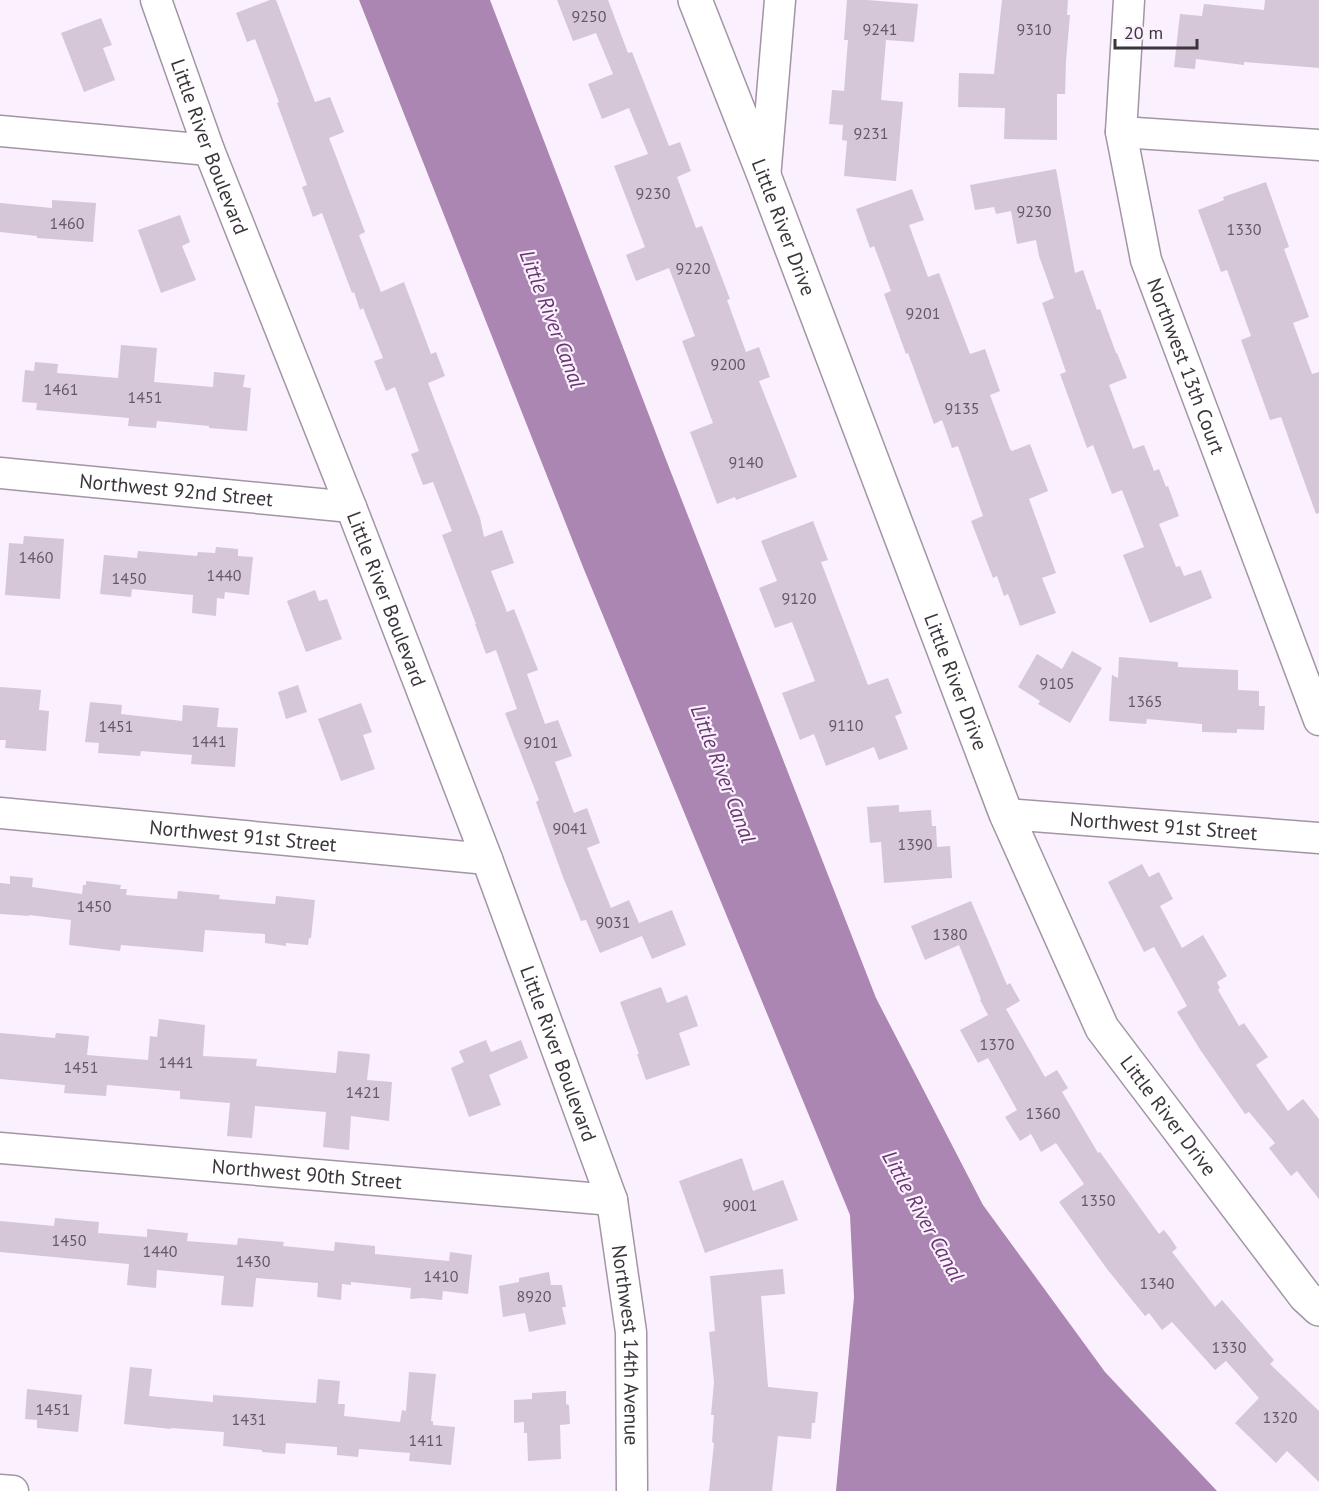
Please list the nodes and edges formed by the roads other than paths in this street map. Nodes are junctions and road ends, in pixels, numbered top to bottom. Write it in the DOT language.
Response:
graph roads {
  1 [pos="156,0"];
  2 [pos="695,0"];
  3 [pos="780,0"];
  4 [pos="1129,0"];
  5 [pos="0,131"];
  6 [pos="1121,132"];
  7 [pos="1319,145"];
  8 [pos="209,150"];
  9 [pos="765,178"];
  10 [pos="0,472"];
  11 [pos="351,507"];
  12 [pos="1319,720"];
  13 [pos="0,813"];
  14 [pos="1006,814"];
  15 [pos="1319,838"];
  16 [pos="487,859"];
  17 [pos="0,1148"];
  18 [pos="612,1200"];
  19 [pos="1319,1309"];
  20 [pos="0,1490"];
  21 [pos="13,1491"];
  22 [pos="632,1491"];
  1 -- 8 [label="street, Little River Boulevard"];
  2 -- 9 [label="street, Little River Drive"];
  3 -- 9 [label="street"];
  4 -- 6 [label="street, Northwest 13th Court"];
  5 -- 8 [label="street"];
  6 -- 7 [label="street"];
  6 -- 12 [label="street, Northwest 13th Court"];
  8 -- 11 [label="street, Little River Boulevard"];
  9 -- 14 [label="street, Little River Drive"];
  10 -- 11 [label="street, Northwest 92nd Street"];
  11 -- 16 [label="street, Little River Boulevard"];
  13 -- 16 [label="street, Northwest 91st Street"];
  14 -- 15 [label="street, Northwest 91st Street"];
  14 -- 19 [label="street, Little River Drive"];
  16 -- 18 [label="street, Little River Boulevard"];
  17 -- 18 [label="street, Northwest 90th Street"];
  18 -- 22 [label="street, Northwest 14th Avenue"];
  20 -- 21 [label="street"];
}
